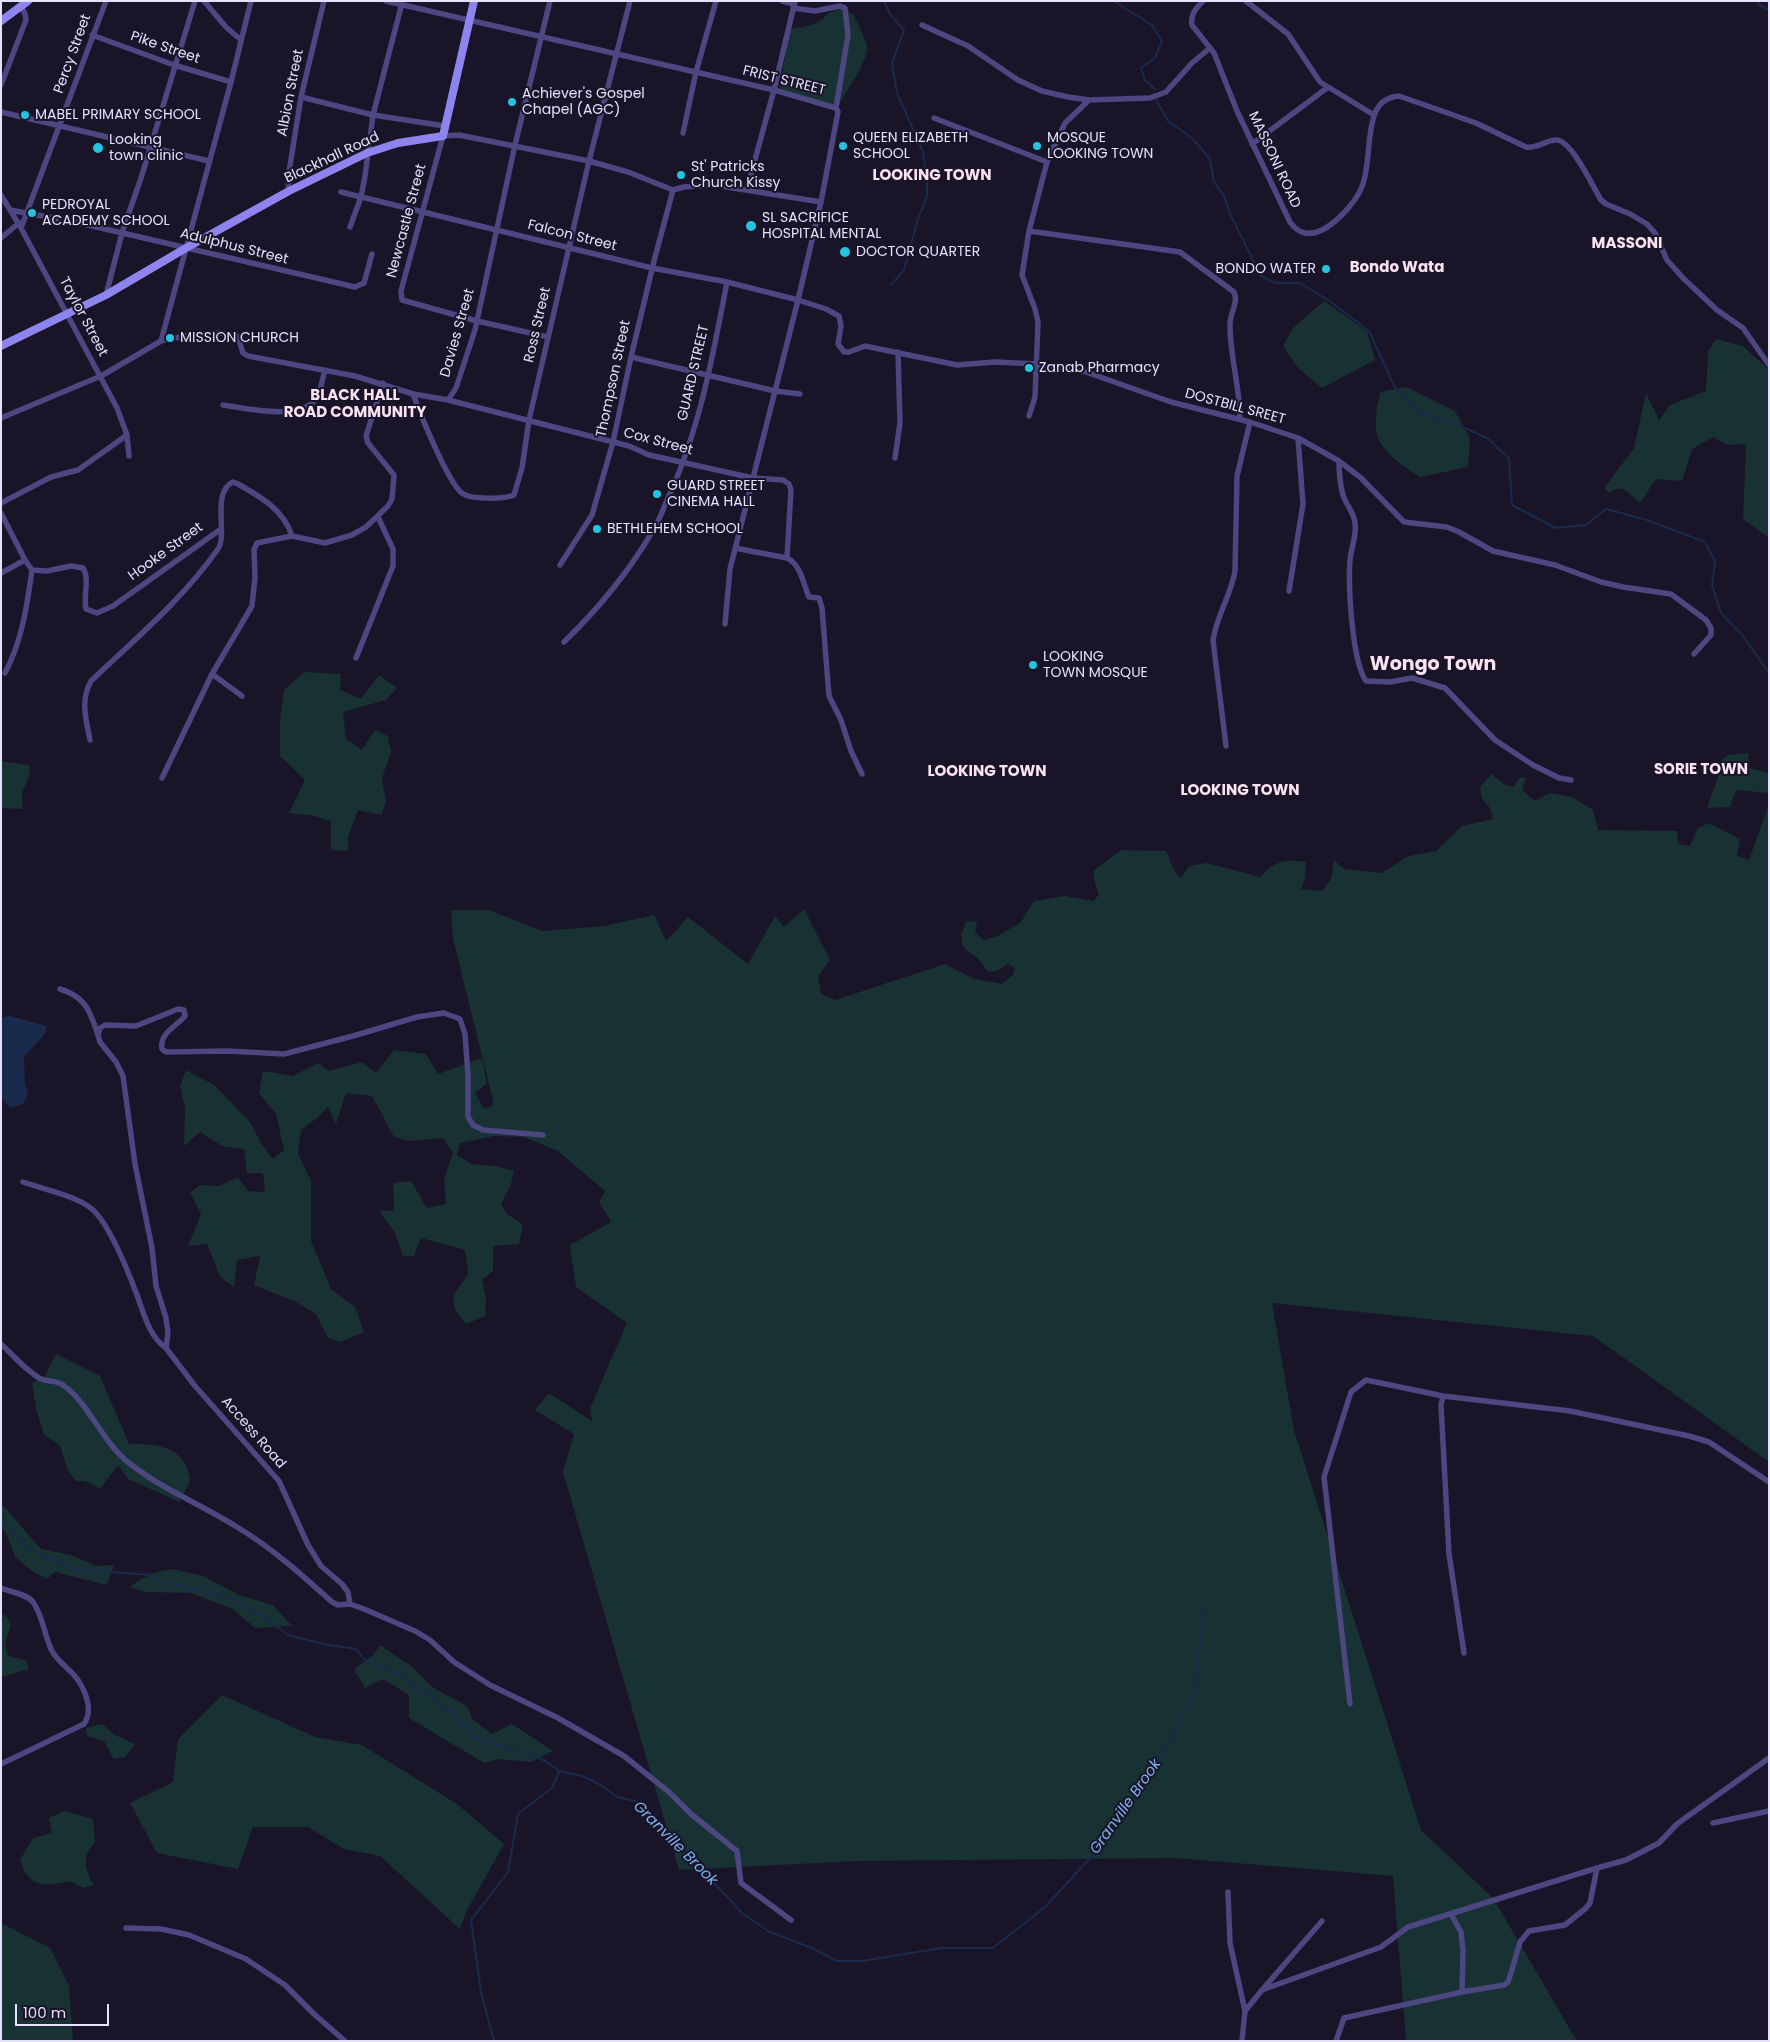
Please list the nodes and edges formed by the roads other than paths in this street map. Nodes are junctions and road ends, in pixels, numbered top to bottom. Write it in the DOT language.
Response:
graph roads {
  1 [pos="106,1"];
  2 [pos="195,1"];
  3 [pos="204,1"];
  4 [pos="251,1"];
  5 [pos="324,1"];
  6 [pos="386,1"];
  7 [pos="474,1"];
  8 [pos="550,1"];
  9 [pos="630,1"];
  10 [pos="716,1"];
  11 [pos="782,1"];
  12 [pos="1203,1"];
  13 [pos="1246,1"];
  14 [pos="402,3"];
  15 [pos="25,4"];
  16 [pos="794,4"];
  17 [pos="1,21"];
  18 [pos="469,21"];
  19 [pos="922,25"];
  20 [pos="92,35"];
  21 [pos="542,38"];
  22 [pos="241,40"];
  23 [pos="1210,48"];
  24 [pos="617,54"];
  25 [pos="174,65"];
  26 [pos="696,72"];
  27 [pos="231,82"];
  28 [pos="1,85"];
  29 [pos="1327,88"];
  30 [pos="774,90"];
  31 [pos="302,97"];
  32 [pos="1089,100"];
  33 [pos="836,108"];
  34 [pos="1,112"];
  35 [pos="373,114"];
  36 [pos="1374,115"];
  37 [pos="934,118"];
  38 [pos="60,126"];
  39 [pos="445,126"];
  40 [pos="683,133"];
  41 [pos="443,136"];
  42 [pos="1252,144"];
  43 [pos="516,145"];
  44 [pos="150,147"];
  45 [pos="367,153"];
  46 [pos="209,161"];
  47 [pos="589,161"];
  48 [pos="1046,162"];
  49 [pos="747,189"];
  50 [pos="673,190"];
  51 [pos="289,191"];
  52 [pos="341,192"];
  53 [pos="1,195"];
  54 [pos="361,197"];
  55 [pos="820,202"];
  56 [pos="4,204"];
  57 [pos="10,210"];
  58 [pos="422,212"];
  59 [pos="27,213"];
  60 [pos="20,226"];
  61 [pos="350,227"];
  62 [pos="497,229"];
  63 [pos="1029,231"];
  64 [pos="122,233"];
  65 [pos="1,238"];
  66 [pos="186,248"];
  67 [pos="569,248"];
  68 [pos="372,254"];
  69 [pos="652,268"];
  70 [pos="727,282"];
  71 [pos="106,295"];
  72 [pos="798,300"];
  73 [pos="68,314"];
  74 [pos="477,321"];
  75 [pos="548,337"];
  76 [pos="161,341"];
  77 [pos="1,346"];
  78 [pos="898,352"];
  79 [pos="631,357"];
  80 [pos="1037,364"];
  81 [pos="1769,365"];
  82 [pos="325,370"];
  83 [pos="101,376"];
  84 [pos="709,376"];
  85 [pos="383,383"];
  86 [pos="775,391"];
  87 [pos="413,394"];
  88 [pos="800,394"];
  89 [pos="448,400"];
  90 [pos="223,406"];
  91 [pos="1029,416"];
  92 [pos="1,418"];
  93 [pos="1240,419"];
  94 [pos="529,420"];
  95 [pos="1250,422"];
  96 [pos="127,435"];
  97 [pos="1298,438"];
  98 [pos="614,442"];
  99 [pos="129,456"];
  100 [pos="895,458"];
  101 [pos="1339,461"];
  102 [pos="684,463"];
  103 [pos="753,478"];
  104 [pos="1,504"];
  105 [pos="1,513"];
  106 [pos="378,517"];
  107 [pos="221,529"];
  108 [pos="292,536"];
  109 [pos="735,548"];
  110 [pos="787,558"];
  111 [pos="25,560"];
  112 [pos="560,565"];
  113 [pos="32,570"];
  114 [pos="1,572"];
  115 [pos="1289,591"];
  116 [pos="724,624"];
  117 [pos="564,642"];
  118 [pos="1694,654"];
  119 [pos="356,658"];
  120 [pos="5,673"];
  121 [pos="212,674"];
  122 [pos="242,696"];
  123 [pos="90,740"];
  124 [pos="1226,746"];
  125 [pos="862,774"];
  126 [pos="162,778"];
  127 [pos="1571,780"];
  128 [pos="60,990"];
  129 [pos="98,1035"];
  130 [pos="543,1135"];
  131 [pos="23,1182"];
  132 [pos="1,1344"];
  133 [pos="166,1348"];
  134 [pos="1442,1396"];
  135 [pos="1769,1482"];
  136 [pos="1,1588"];
  137 [pos="350,1604"];
  138 [pos="1464,1653"];
  139 [pos="1350,1704"];
  140 [pos="1769,1758"];
  141 [pos="1,1764"];
  142 [pos="1769,1811"];
  143 [pos="1713,1823"];
  144 [pos="1597,1868"];
  145 [pos="1228,1892"];
  146 [pos="1451,1914"];
  147 [pos="791,1920"];
  148 [pos="1322,1921"];
  149 [pos="126,1928"];
  150 [pos="1262,1990"];
  151 [pos="1462,1992"];
  152 [pos="1245,2011"];
  153 [pos="345,2041"];
  154 [pos="1242,2041"];
  155 [pos="1336,2041"];
  1 -- 20 [label="street, Percy Street"];
  2 -- 25 [label="street"];
  3 -- 22 [label="street"];
  4 -- 22 [label="street"];
  5 -- 31 [label="street, Albion Street"];
  6 -- 14 [label="street, FRIST STREET"];
  7 -- 18 [label="street, Newcastle Street"];
  8 -- 21 [label="street, Davies Street"];
  9 -- 24 [label="street, Ross Street"];
  10 -- 26 [label="street"];
  11 -- 16 [label="street"];
  12 -- 23 [label="street, MASSONI ROAD"];
  13 -- 29 [label="street"];
  14 -- 18 [label="street, FRIST STREET"];
  14 -- 35 [label="street"];
  15 -- 17 [label="street"];
  15 -- 28 [label="street"];
  16 -- 30 [label="street"];
  16 -- 33 [label="street"];
  18 -- 21 [label="street, FRIST STREET"];
  18 -- 39 [label="street, Newcastle Street"];
  19 -- 32 [label="street"];
  20 -- 25 [label="street, Pike Street"];
  20 -- 38 [label="street, Percy Street"];
  21 -- 24 [label="street, FRIST STREET"];
  21 -- 43 [label="street, Davies Street"];
  22 -- 27 [label="street"];
  23 -- 32 [label="street"];
  23 -- 42 [label="street, MASSONI ROAD"];
  24 -- 26 [label="street, FRIST STREET"];
  24 -- 47 [label="street, Ross Street"];
  25 -- 27 [label="street, Pike Street"];
  25 -- 44 [label="street"];
  26 -- 30 [label="street, FRIST STREET"];
  26 -- 40 [label="street"];
  27 -- 46 [label="street"];
  29 -- 36 [label="street"];
  29 -- 42 [label="street"];
  30 -- 33 [label="street, FRIST STREET"];
  30 -- 49 [label="street"];
  31 -- 35 [label="street"];
  31 -- 51 [label="street, Albion Street"];
  32 -- 48 [label="street"];
  33 -- 55 [label="street, FRIST STREET"];
  34 -- 38 [label="street"];
  35 -- 39 [label="street"];
  35 -- 45 [label="street"];
  36 -- 42 [label="street, MASSONI ROAD"];
  36 -- 81 [label="street"];
  37 -- 48 [label="street"];
  38 -- 44 [label="street"];
  38 -- 59 [label="street, Percy Street"];
  39 -- 41 [label="street, Newcastle Street"];
  41 -- 43 [label="street, Blackhall Road"];
  41 -- 45 [label="street, Blackhall Road"];
  41 -- 58 [label="street, Newcastle Street"];
  43 -- 47 [label="street, Blackhall Road"];
  43 -- 62 [label="street, Davies Street"];
  44 -- 46 [label="street"];
  44 -- 64 [label="street"];
  45 -- 51 [label="street, Blackhall Road"];
  45 -- 54 [label="street"];
  46 -- 66 [label="street"];
  47 -- 50 [label="street, Blackhall Road"];
  47 -- 67 [label="street, Ross Street"];
  48 -- 63 [label="street"];
  49 -- 50 [label="street"];
  49 -- 55 [label="street"];
  50 -- 69 [label="street, Thompson Street"];
  51 -- 66 [label="street, Blackhall Road"];
  52 -- 54 [label="street, Falcon Street"];
  53 -- 56 [label="street, Taylor Street"];
  54 -- 58 [label="street, Falcon Street"];
  54 -- 61 [label="street"];
  55 -- 72 [label="street, FRIST STREET"];
  56 -- 57 [label="street, Taylor Street"];
  57 -- 59 [label="street, Adulphus Street"];
  57 -- 60 [label="street, Taylor Street"];
  58 -- 62 [label="street, Falcon Street"];
  58 -- 74 [label="street, Newcastle Street"];
  59 -- 60 [label="street, Percy Street"];
  59 -- 64 [label="street, Adulphus Street"];
  60 -- 65 [label="street"];
  60 -- 73 [label="street, Taylor Street"];
  62 -- 67 [label="street, Falcon Street"];
  62 -- 74 [label="street, Davies Street"];
  63 -- 80 [label="street"];
  63 -- 93 [label="street"];
  64 -- 66 [label="street, Adulphus Street"];
  64 -- 71 [label="street"];
  66 -- 68 [label="street, Adulphus Street"];
  66 -- 71 [label="street, Blackhall Road"];
  66 -- 76 [label="street"];
  67 -- 69 [label="street, Falcon Street"];
  67 -- 75 [label="street, Ross Street"];
  69 -- 70 [label="street, Falcon Street"];
  69 -- 79 [label="street, Thompson Street"];
  70 -- 72 [label="street, Falcon Street"];
  70 -- 84 [label="street, GUARD STREET"];
  71 -- 73 [label="street, Blackhall Road"];
  72 -- 78 [label="street, DOSTBILL SREET"];
  72 -- 86 [label="street, FRIST STREET"];
  73 -- 77 [label="street, Blackhall Road"];
  73 -- 83 [label="street, Taylor Street"];
  74 -- 75 [label="street, Newcastle Street"];
  74 -- 89 [label="street, Davies Street"];
  75 -- 94 [label="street, Ross Street"];
  76 -- 82 [label="street"];
  76 -- 83 [label="street"];
  78 -- 80 [label="street, DOSTBILL SREET"];
  78 -- 100 [label="street"];
  79 -- 84 [label="street"];
  79 -- 98 [label="street, Thompson Street"];
  80 -- 91 [label="street"];
  80 -- 93 [label="street, DOSTBILL SREET"];
  82 -- 85 [label="street"];
  82 -- 90 [label="street"];
  83 -- 92 [label="street"];
  83 -- 96 [label="street, Taylor Street"];
  84 -- 86 [label="street"];
  84 -- 102 [label="street, GUARD STREET"];
  85 -- 87 [label="street"];
  85 -- 106 [label="street"];
  86 -- 88 [label="street"];
  86 -- 103 [label="street, FRIST STREET"];
  87 -- 89 [label="street"];
  87 -- 94 [label="street, Ross Street"];
  89 -- 94 [label="street, Cox Street"];
  93 -- 95 [label="street, DOSTBILL SREET"];
  94 -- 98 [label="street, Cox Street"];
  95 -- 97 [label="street, DOSTBILL SREET"];
  95 -- 124 [label="street"];
  96 -- 99 [label="street, Taylor Street"];
  96 -- 104 [label="street"];
  97 -- 101 [label="street, DOSTBILL SREET"];
  97 -- 115 [label="street"];
  98 -- 102 [label="street, Cox Street"];
  98 -- 112 [label="street, Thompson Street"];
  101 -- 118 [label="street, DOSTBILL SREET"];
  101 -- 127 [label="street"];
  102 -- 103 [label="street, Cox Street"];
  102 -- 117 [label="street, GUARD STREET"];
  103 -- 109 [label="street, FRIST STREET"];
  103 -- 110 [label="street, Cox Street"];
  105 -- 111 [label="street"];
  106 -- 108 [label="street"];
  106 -- 119 [label="street"];
  107 -- 108 [label="street"];
  107 -- 113 [label="street, Hooke Street"];
  107 -- 123 [label="street, Hooke Street"];
  108 -- 121 [label="street"];
  109 -- 110 [label="street"];
  109 -- 116 [label="street, FRIST STREET"];
  110 -- 125 [label="street"];
  111 -- 113 [label="street"];
  111 -- 114 [label="street"];
  113 -- 120 [label="street"];
  121 -- 122 [label="street"];
  121 -- 126 [label="street"];
  128 -- 129 [label="street"];
  129 -- 130 [label="street"];
  129 -- 133 [label="street"];
  131 -- 133 [label="street, Access Road"];
  132 -- 137 [label="street"];
  133 -- 137 [label="street, Access Road"];
  134 -- 135 [label="street"];
  134 -- 138 [label="street"];
  134 -- 139 [label="street"];
  136 -- 141 [label="street"];
  137 -- 147 [label="street"];
  140 -- 144 [label="street"];
  142 -- 143 [label="street"];
  144 -- 146 [label="street"];
  144 -- 151 [label="street"];
  145 -- 152 [label="street"];
  146 -- 150 [label="street"];
  146 -- 151 [label="street"];
  148 -- 150 [label="street"];
  149 -- 153 [label="street"];
  150 -- 152 [label="street"];
  151 -- 155 [label="street"];
  152 -- 154 [label="street"];
}
